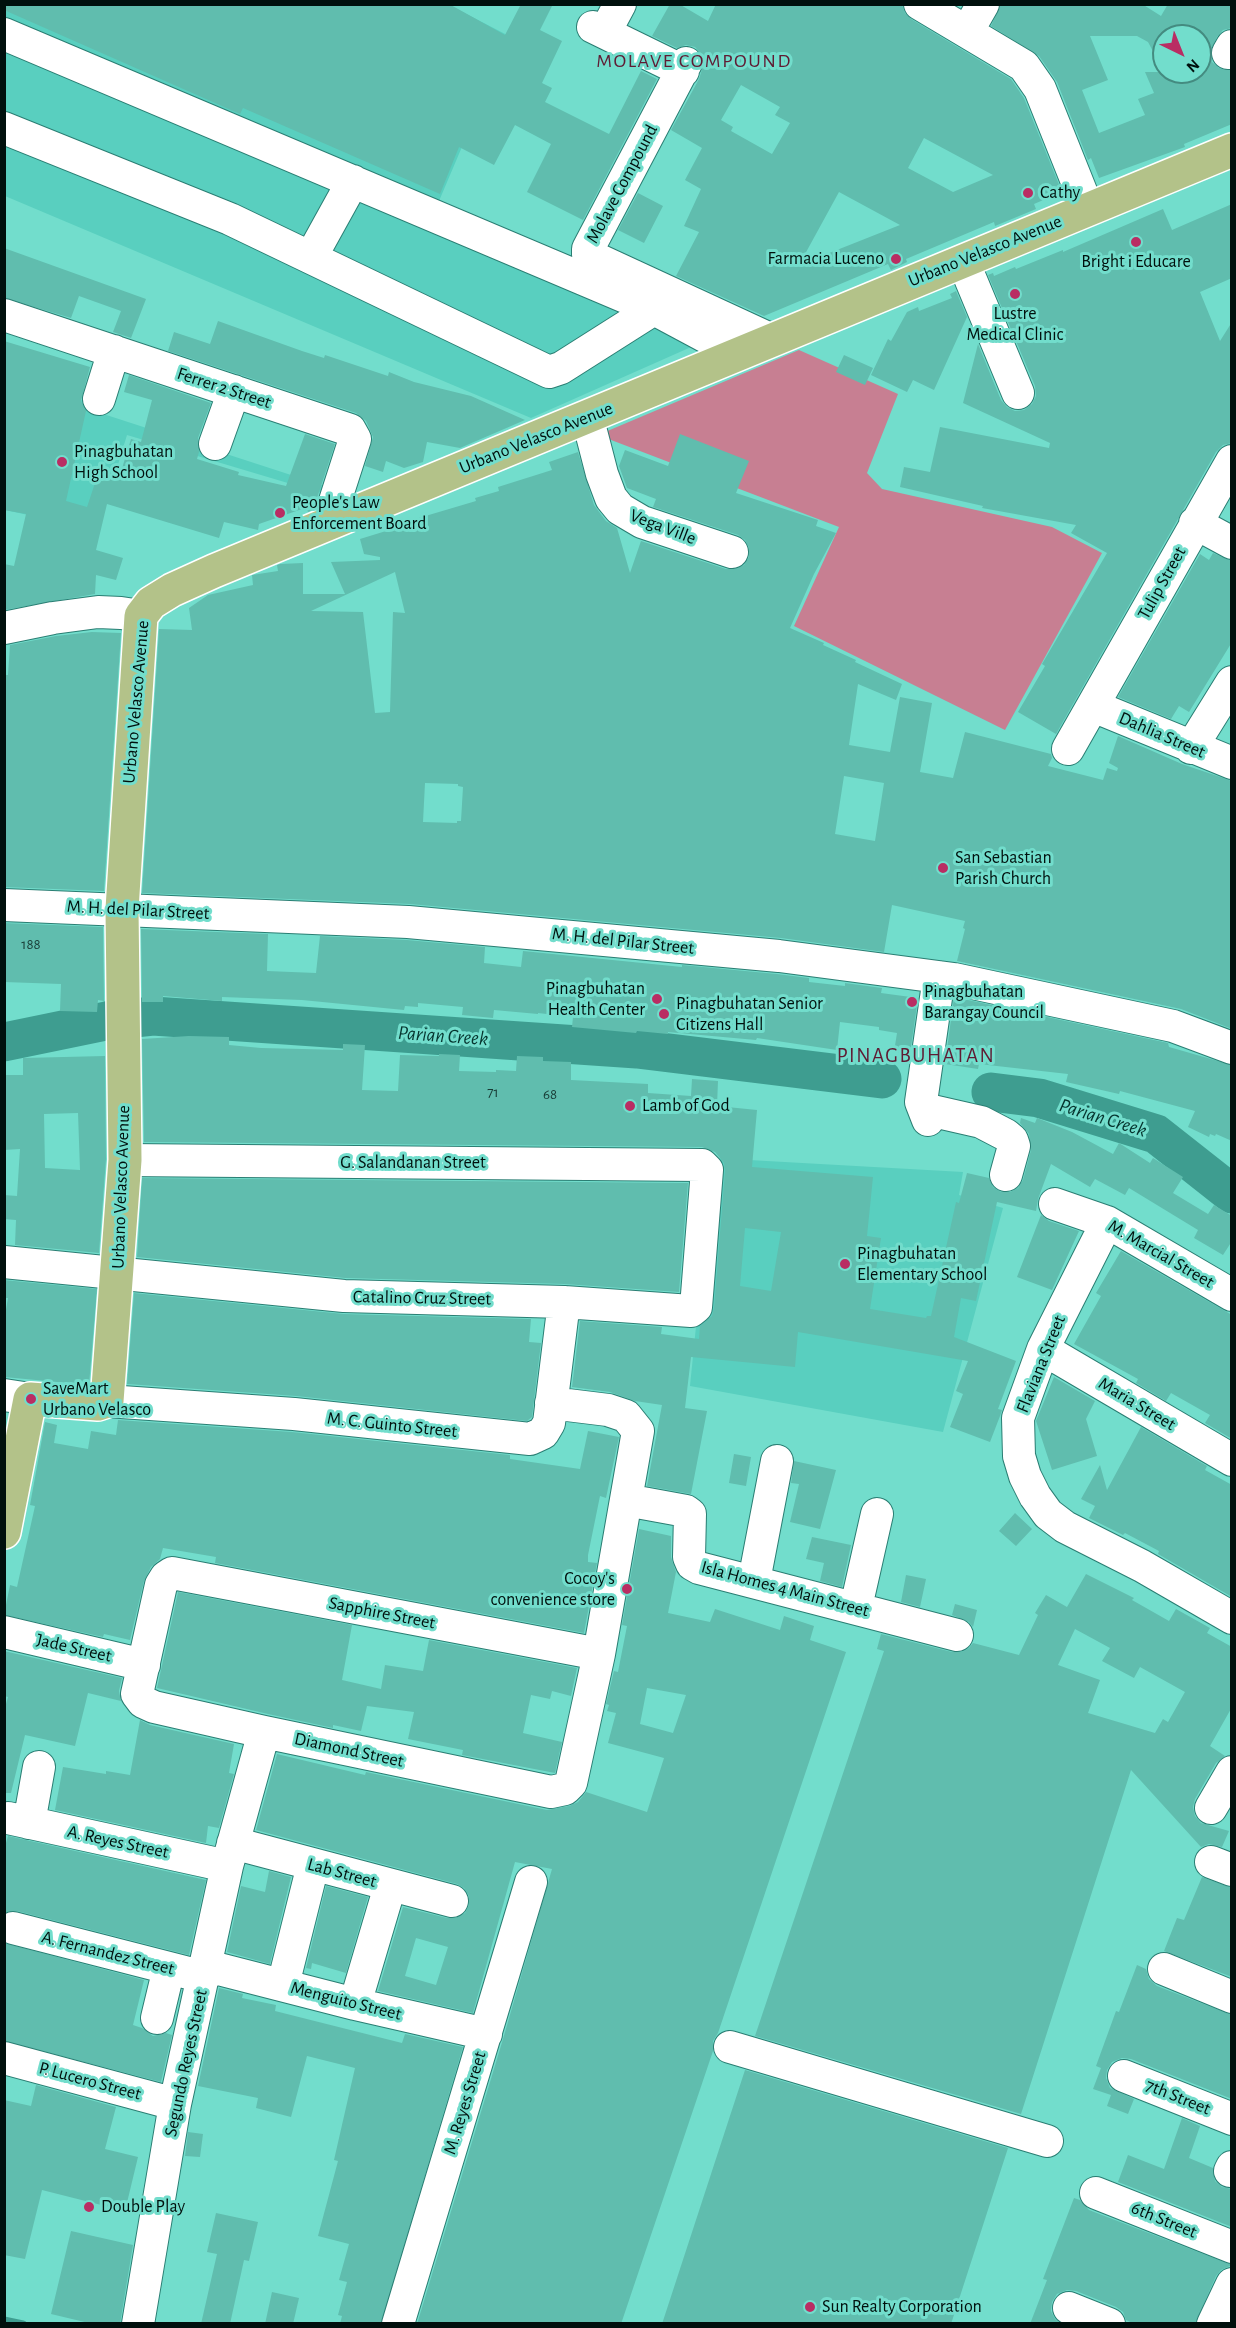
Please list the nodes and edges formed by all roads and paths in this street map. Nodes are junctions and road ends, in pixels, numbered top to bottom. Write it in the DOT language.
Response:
graph roads {
  1 [pos="620,4"];
  2 [pos="920,4"];
  3 [pos="983,4"];
  4 [pos="967,32"];
  5 [pos="4,34"];
  6 [pos="4,128"];
  7 [pos="1232,150"];
  8 [pos="353,180"];
  9 [pos="1088,209"];
  10 [pos="311,257"];
  11 [pos="963,261"];
  12 [pos="654,309"];
  13 [pos="4,315"];
  14 [pos="772,340"];
  15 [pos="114,351"];
  16 [pos="738,354"];
  17 [pos="234,391"];
  18 [pos="1018,393"];
  19 [pos="99,399"];
  20 [pos="587,416"];
  21 [pos="215,444"];
  22 [pos="1232,461"];
  23 [pos="1196,523"];
  24 [pos="328,524"];
  25 [pos="1232,543"];
  26 [pos="732,552"];
  27 [pos="141,616"];
  28 [pos="4,628"];
  29 [pos="1232,682"];
  30 [pos="1093,706"];
  31 [pos="1191,748"];
  32 [pos="1068,749"];
  33 [pos="1232,764"];
  34 [pos="4,905"];
  35 [pos="122,909"];
  36 [pos="939,977"];
  37 [pos="1232,1048"];
  38 [pos="125,1160"];
  39 [pos="702,1165"];
  40 [pos="1006,1175"];
  41 [pos="1054,1204"];
  42 [pos="1107,1222"];
  43 [pos="4,1262"];
  44 [pos="118,1275"];
  45 [pos="1232,1295"];
  46 [pos="564,1302"];
  47 [pos="1043,1349"];
  48 [pos="17,1397"];
  49 [pos="107,1401"];
  50 [pos="551,1403"];
  51 [pos="1232,1460"];
  52 [pos="777,1461"];
  53 [pos="626,1500"];
  54 [pos="877,1514"];
  55 [pos="4,1532"];
  56 [pos="754,1581"];
  57 [pos="856,1607"];
  58 [pos="1232,1618"];
  59 [pos="4,1632"];
  60 [pos="957,1635"];
  61 [pos="599,1654"];
  62 [pos="141,1680"];
  63 [pos="264,1732"];
  64 [pos="39,1767"];
  65 [pos="1232,1772"];
  66 [pos="1211,1809"];
  67 [pos="230,1854"];
  68 [pos="313,1865"];
  69 [pos="531,1882"];
  70 [pos="390,1886"];
  71 [pos="452,1901"];
  72 [pos="13,1928"];
  73 [pos="169,1968"];
  74 [pos="1164,1969"];
  75 [pos="205,1972"];
  76 [pos="283,1985"];
  77 [pos="1232,1997"];
  78 [pos="355,2004"];
  79 [pos="156,2018"];
  80 [pos="486,2034"];
  81 [pos="730,2047"];
  82 [pos="4,2058"];
  83 [pos="1124,2076"];
  84 [pos="175,2104"];
  85 [pos="1232,2119"];
  86 [pos="1047,2141"];
  87 [pos="1096,2193"];
  88 [pos="1232,2247"];
  89 [pos="1232,2284"];
  90 [pos="1069,2308"];
  91 [pos="138,2324"];
  92 [pos="398,2324"];
  93 [pos="1109,2324"];
  94 [pos="1213,2324"];
  1 -- 14 [label="street, Molave Compound"];
  2 -- 4 [label="street"];
  3 -- 4 [label="street"];
  4 -- 9 [label="street"];
  5 -- 8 [label="street"];
  6 -- 10 [label="street"];
  7 -- 9 [label="main road, Urbano Velasco Avenue"];
  8 -- 10 [label="street"];
  8 -- 12 [label="street"];
  9 -- 11 [label="main road, Urbano Velasco Avenue"];
  10 -- 12 [label="street"];
  11 -- 14 [label="main road, Urbano Velasco Avenue"];
  11 -- 18 [label="street"];
  12 -- 16 [label="street"];
  13 -- 15 [label="street, Ferrer 2 Street"];
  14 -- 16 [label="main road, Urbano Velasco Avenue"];
  15 -- 17 [label="street, Ferrer 2 Street"];
  15 -- 19 [label="street"];
  16 -- 20 [label="main road, Urbano Velasco Avenue"];
  17 -- 21 [label="street"];
  17 -- 24 [label="street, Ferrer 2 Street"];
  20 -- 24 [label="main road, Urbano Velasco Avenue"];
  20 -- 26 [label="street, Vega Ville"];
  22 -- 23 [label="street, Tulip Street"];
  23 -- 25 [label="street"];
  23 -- 30 [label="street, Tulip Street"];
  24 -- 27 [label="main road, Urbano Velasco Avenue"];
  27 -- 28 [label="street"];
  27 -- 35 [label="main road, Urbano Velasco Avenue"];
  29 -- 31 [label="street"];
  30 -- 31 [label="street, Dahlia Street"];
  30 -- 32 [label="street, Tulip Street"];
  31 -- 33 [label="street, Dahlia Street"];
  34 -- 35 [label="street, M. H. del Pilar Street"];
  35 -- 36 [label="street, M. H. del Pilar Street"];
  35 -- 38 [label="main road, Urbano Velasco Avenue"];
  36 -- 37 [label="street, M. H. del Pilar Street"];
  36 -- 40 [label="street"];
  38 -- 39 [label="street, G. Salandanan Street"];
  38 -- 44 [label="main road, Urbano Velasco Avenue"];
  39 -- 46 [label="street, Catalino Cruz Street"];
  41 -- 42 [label="street, M. Marcial Street"];
  42 -- 45 [label="street, M. Marcial Street"];
  42 -- 47 [label="street, Flaviana Street"];
  43 -- 44 [label="street, Catalino Cruz Street"];
  44 -- 46 [label="street, Catalino Cruz Street"];
  44 -- 49 [label="main road, Urbano Velasco Avenue"];
  46 -- 50 [label="street, M. C. Guinto Street"];
  47 -- 51 [label="street, Maria Street"];
  47 -- 58 [label="street, Flaviana Street"];
  48 -- 49 [label="main road"];
  48 -- 55 [label="main road"];
  49 -- 50 [label="street, M. C. Guinto Street"];
  50 -- 53 [label="street"];
  52 -- 56 [label="street"];
  53 -- 56 [label="street, Isla Homes 4 Main Street"];
  53 -- 61 [label="street"];
  54 -- 57 [label="street"];
  56 -- 57 [label="street, Isla Homes 4 Main Street"];
  57 -- 60 [label="street, Isla Homes 4 Main Street"];
  59 -- 62 [label="street, Jade Street"];
  61 -- 62 [label="street, Sapphire Street"];
  61 -- 63 [label="street, Diamond Street"];
  62 -- 63 [label="street, Diamond Street"];
  63 -- 67 [label="street, Segundo Reyes Street"];
  64 -- 67 [label="street, A. Reyes Street"];
  65 -- 66 [label="street"];
  67 -- 68 [label="street, Lab Street"];
  67 -- 75 [label="street, Segundo Reyes Street"];
  68 -- 70 [label="street, Lab Street"];
  68 -- 76 [label="street"];
  69 -- 80 [label="street, M. Reyes Street"];
  70 -- 71 [label="street, Lab Street"];
  70 -- 78 [label="street"];
  72 -- 73 [label="street, A. Fernandez Street"];
  73 -- 75 [label="street, A. Fernandez Street"];
  73 -- 79 [label="street"];
  74 -- 77 [label="street"];
  75 -- 76 [label="street, Menguito Street"];
  75 -- 84 [label="street, Segundo Reyes Street"];
  76 -- 78 [label="street, Menguito Street"];
  78 -- 80 [label="street, Menguito Street"];
  80 -- 92 [label="street, M. Reyes Street"];
  81 -- 86 [label="street"];
  82 -- 84 [label="street, P. Lucero Street"];
  83 -- 85 [label="street, 7th Street"];
  84 -- 91 [label="street, Segundo Reyes Street"];
  87 -- 88 [label="street, 6th Street"];
  89 -- 94 [label="street"];
  90 -- 93 [label="street"];
}
